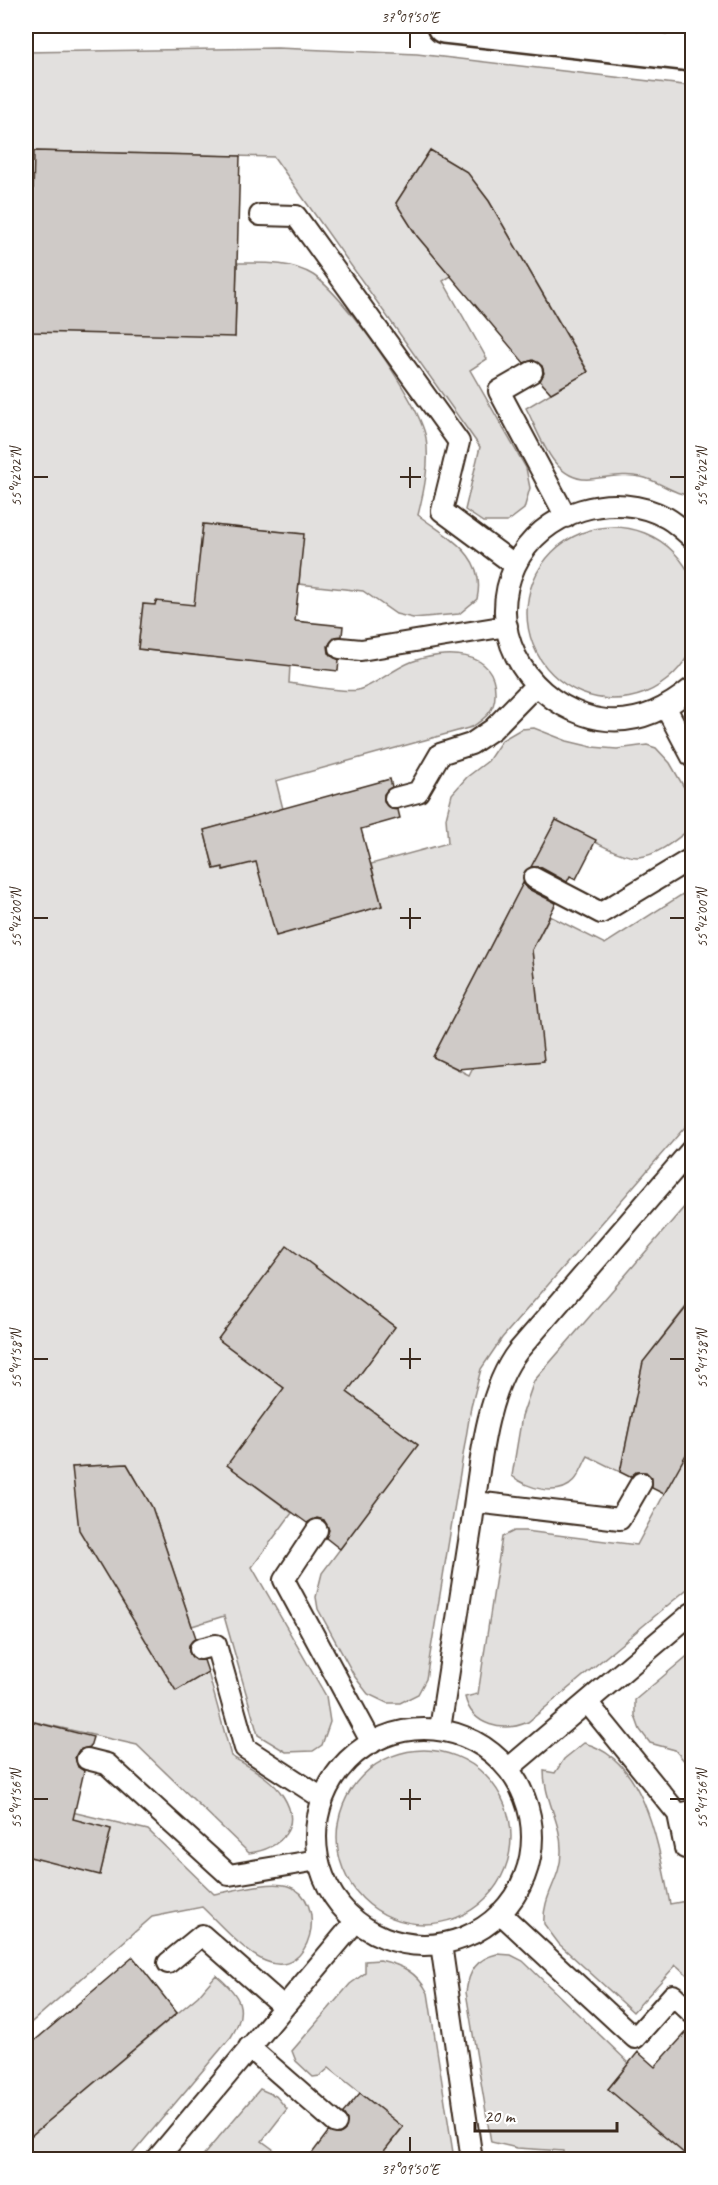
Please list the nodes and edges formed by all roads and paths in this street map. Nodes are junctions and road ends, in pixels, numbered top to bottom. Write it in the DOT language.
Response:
graph roads {
  1 [pos="444,26"];
  2 [pos="682,44"];
  3 [pos="260,215"];
  4 [pos="532,372"];
  5 [pos="566,517"];
  6 [pos="692,537"];
  7 [pos="515,565"];
  8 [pos="507,626"];
  9 [pos="340,648"];
  10 [pos="535,686"];
  11 [pos="693,688"];
  12 [pos="666,708"];
  13 [pos="693,757"];
  14 [pos="395,798"];
  15 [pos="693,858"];
  16 [pos="534,878"];
  17 [pos="693,1149"];
  18 [pos="641,1483"];
  19 [pos="475,1502"];
  20 [pos="317,1530"];
  21 [pos="693,1613"];
  22 [pos="200,1649"];
  23 [pos="587,1702"];
  24 [pos="440,1730"];
  25 [pos="372,1743"];
  26 [pos="87,1759"];
  27 [pos="509,1768"];
  28 [pos="322,1798"];
  29 [pos="686,1812"];
  30 [pos="685,1848"];
  31 [pos="318,1860"];
  32 [pos="500,1913"];
  33 [pos="356,1921"];
  34 [pos="441,1944"];
  35 [pos="168,1963"];
  36 [pos="284,2007"];
  37 [pos="693,2013"];
  38 [pos="249,2048"];
  39 [pos="336,2123"];
  40 [pos="156,2160"];
  41 [pos="472,2160"];
  1 -- 2 [label="street"];
  3 -- 7 [label="lane"];
  4 -- 5 [label="lane"];
  5 -- 6 [label="lane"];
  5 -- 7 [label="lane"];
  7 -- 8 [label="lane"];
  8 -- 9 [label="lane"];
  8 -- 10 [label="lane"];
  10 -- 12 [label="lane"];
  10 -- 14 [label="lane"];
  11 -- 12 [label="lane"];
  12 -- 13 [label="lane"];
  15 -- 16 [label="lane"];
  17 -- 19 [label="lane"];
  18 -- 19 [label="lane"];
  19 -- 24 [label="lane"];
  20 -- 25 [label="lane"];
  21 -- 23 [label="lane"];
  22 -- 28 [label="lane"];
  23 -- 27 [label="lane"];
  23 -- 29 [label="lane"];
  24 -- 25 [label="lane"];
  24 -- 27 [label="lane"];
  25 -- 28 [label="lane"];
  26 -- 31 [label="lane"];
  27 -- 32 [label="lane"];
  28 -- 31 [label="lane"];
  29 -- 30 [label="lane"];
  31 -- 33 [label="lane"];
  32 -- 34 [label="lane"];
  32 -- 37 [label="lane"];
  33 -- 34 [label="lane"];
  33 -- 36 [label="lane"];
  34 -- 41 [label="lane"];
  35 -- 36 [label="lane"];
  36 -- 38 [label="lane"];
  38 -- 39 [label="lane"];
  38 -- 40 [label="lane"];
}
